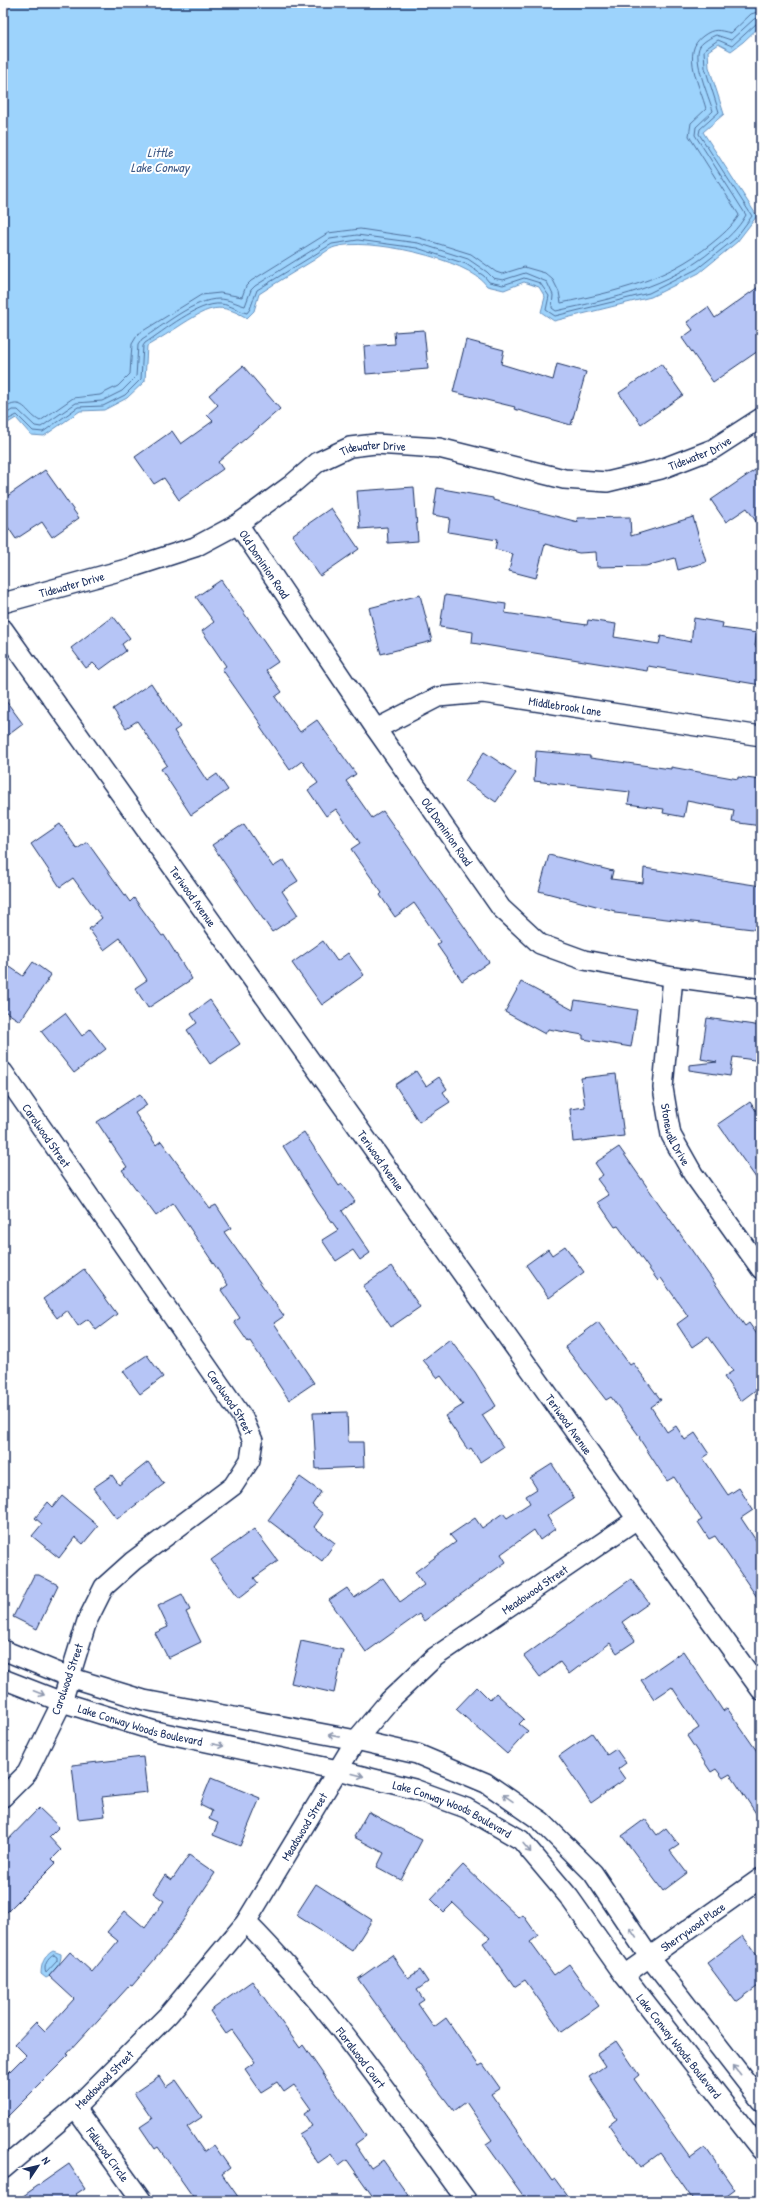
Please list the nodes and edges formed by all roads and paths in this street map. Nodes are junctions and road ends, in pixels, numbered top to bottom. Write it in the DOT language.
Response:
graph roads {
  1 [pos="761,419"];
  2 [pos="238,524"];
  3 [pos="3,603"];
  4 [pos="3,629"];
  5 [pos="376,729"];
  6 [pos="761,736"];
  7 [pos="672,977"];
  8 [pos="761,989"];
  9 [pos="3,1072"];
  10 [pos="761,1269"];
  11 [pos="637,1519"];
  12 [pos="3,1650"];
  13 [pos="69,1677"];
  14 [pos="3,1679"];
  15 [pos="761,1690"];
  16 [pos="62,1702"];
  17 [pos="356,1740"];
  18 [pos="338,1770"];
  19 [pos="3,1797"];
  20 [pos="761,1878"];
  21 [pos="246,1922"];
  22 [pos="650,1958"];
  23 [pos="624,1975"];
  24 [pos="761,2101"];
  25 [pos="75,2108"];
  26 [pos="761,2150"];
  27 [pos="3,2169"];
  28 [pos="142,2201"];
  29 [pos="466,2201"];
  1 -- 2 [label="street, Tidewater Drive"];
  2 -- 3 [label="street, Tidewater Drive"];
  2 -- 5 [label="street, Old Dominion Road"];
  4 -- 11 [label="street, Teriwood Avenue"];
  5 -- 6 [label="street, Middlebrook Lane"];
  5 -- 7 [label="street, Old Dominion Road"];
  7 -- 8 [label="street, Old Dominion Road"];
  7 -- 10 [label="street, Stonewall Drive"];
  9 -- 13 [label="street, Carolwood Street"];
  11 -- 15 [label="street, Teriwood Avenue"];
  11 -- 17 [label="street, Meadowood Street"];
  12 -- 13 [label="street, Lake Conway Woods Boulevard"];
  13 -- 16 [label="street, Carolwood Street"];
  17 -- 13 [label="street, Lake Conway Woods Boulevard, one-way"];
  14 -- 16 [label="street, Lake Conway Woods Boulevard, one-way"];
  16 -- 18 [label="street, Lake Conway Woods Boulevard, one-way"];
  16 -- 19 [label="street, Carolwood Street"];
  17 -- 18 [label="street, Meadowood Street"];
  22 -- 17 [label="street, Lake Conway Woods Boulevard, one-way"];
  18 -- 21 [label="street, Meadowood Street"];
  18 -- 23 [label="street, Lake Conway Woods Boulevard, one-way"];
  20 -- 22 [label="street, Sherrywood Place"];
  21 -- 25 [label="street, Meadowood Street"];
  21 -- 29 [label="street, Floralwood Court"];
  22 -- 23 [label="street, Sherrywood Place"];
  24 -- 22 [label="street, Lake Conway Woods Boulevard, one-way"];
  23 -- 26 [label="street, Lake Conway Woods Boulevard"];
  25 -- 27 [label="street, Meadowood Street"];
  25 -- 28 [label="street, Fallwood Circle"];
}
